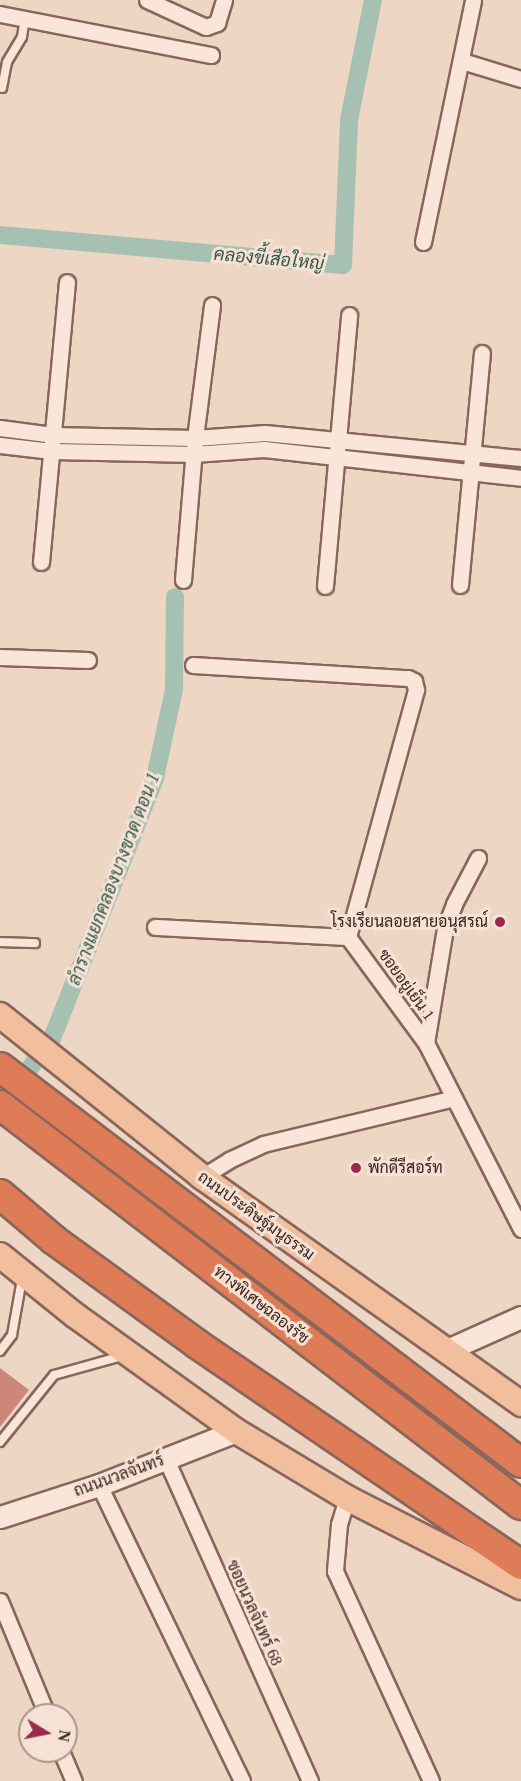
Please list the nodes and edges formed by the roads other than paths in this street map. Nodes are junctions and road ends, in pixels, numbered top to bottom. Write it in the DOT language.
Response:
graph roads {
  1 [pos="147,0"];
  2 [pos="224,0"];
  3 [pos="473,0"];
  4 [pos="0,14"];
  5 [pos="25,18"];
  6 [pos="211,55"];
  7 [pos="462,61"];
  8 [pos="521,79"];
  9 [pos="2,88"];
  10 [pos="423,242"];
  11 [pos="68,282"];
  12 [pos="212,305"];
  13 [pos="349,315"];
  14 [pos="482,353"];
  15 [pos="0,428"];
  16 [pos="53,435"];
  17 [pos="195,438"];
  18 [pos="340,440"];
  19 [pos="0,445"];
  20 [pos="52,451"];
  21 [pos="473,452"];
  22 [pos="194,454"];
  23 [pos="338,456"];
  24 [pos="521,458"];
  25 [pos="471,472"];
  26 [pos="521,478"];
  27 [pos="41,562"];
  28 [pos="183,580"];
  29 [pos="459,585"];
  30 [pos="325,586"];
  31 [pos="0,657"];
  32 [pos="88,660"];
  33 [pos="193,665"];
  34 [pos="478,858"];
  35 [pos="154,927"];
  36 [pos="348,937"];
  37 [pos="0,942"];
  38 [pos="35,943"];
  39 [pos="0,1015"];
  40 [pos="426,1043"];
  41 [pos="0,1067"];
  42 [pos="454,1098"];
  43 [pos="0,1105"];
  44 [pos="202,1177"];
  45 [pos="0,1194"];
  46 [pos="521,1229"];
  47 [pos="0,1256"];
  48 [pos="23,1274"];
  49 [pos="521,1317"];
  50 [pos="0,1351"];
  51 [pos="445,1351"];
  52 [pos="129,1354"];
  53 [pos="521,1404"];
  54 [pos="446,1405"];
  55 [pos="237,1431"];
  56 [pos="521,1439"];
  57 [pos="0,1442"];
  58 [pos="166,1459"];
  59 [pos="521,1463"];
  60 [pos="99,1485"];
  61 [pos="347,1498"];
  62 [pos="521,1505"];
  63 [pos="0,1517"];
  64 [pos="521,1565"];
  65 [pos="521,1587"];
  66 [pos="0,1601"];
  67 [pos="42,1703"];
  68 [pos="66,1763"];
  69 [pos="74,1781"];
  70 [pos="242,1781"];
  71 [pos="310,1781"];
  72 [pos="431,1781"];
  1 -- 2 [label="street"];
  3 -- 7 [label="street"];
  4 -- 5 [label="street"];
  5 -- 6 [label="street"];
  5 -- 9 [label="lane"];
  7 -- 8 [label="street"];
  7 -- 10 [label="street"];
  11 -- 16 [label="street"];
  12 -- 17 [label="street"];
  13 -- 18 [label="street"];
  14 -- 21 [label="street"];
  15 -- 16 [label="street"];
  16 -- 17 [label="street"];
  16 -- 20 [label="street"];
  17 -- 18 [label="street"];
  17 -- 22 [label="street"];
  18 -- 21 [label="street"];
  18 -- 23 [label="street"];
  19 -- 20 [label="street"];
  20 -- 22 [label="street"];
  20 -- 27 [label="street"];
  21 -- 24 [label="street"];
  21 -- 25 [label="street"];
  22 -- 23 [label="street"];
  22 -- 28 [label="street"];
  23 -- 25 [label="street"];
  23 -- 30 [label="street"];
  25 -- 26 [label="street"];
  25 -- 29 [label="street"];
  31 -- 32 [label="street"];
  33 -- 36 [label="street"];
  34 -- 40 [label="street"];
  35 -- 36 [label="street"];
  36 -- 40 [label="street, ซอยอยู่เย็น 1"];
  37 -- 38 [label="lane"];
  39 -- 44 [label="main road, ถนนประดิษฐ์มนูธรรม"];
  40 -- 42 [label="street, ซอยอยู่เย็น 1"];
  41 -- 54 [label="highway, ทางพิเศษฉลองรัช"];
  42 -- 44 [label="street"];
  42 -- 46 [label="street, ซอยอยู่เย็น 1"];
  43 -- 62 [label="highway, ทางพิเศษฉลองรัช"];
  44 -- 51 [label="main road, ถนนประดิษฐ์มนูธรรม"];
  45 -- 64 [label="highway"];
  47 -- 48 [label="main road"];
  48 -- 50 [label="lane"];
  48 -- 52 [label="main road"];
  49 -- 51 [label="main road"];
  51 -- 53 [label="main road, ถนนประดิษฐ์มนูธรรม"];
  52 -- 55 [label="main road"];
  52 -- 57 [label="lane"];
  54 -- 56 [label="highway"];
  54 -- 59 [label="highway, ทางพิเศษฉลองรัช"];
  55 -- 58 [label="main road, ถนนนวลจันทร์"];
  55 -- 61 [label="main road"];
  58 -- 60 [label="main road, ถนนนวลจันทร์"];
  58 -- 71 [label="street, ซอยนวลจันทร์ 68"];
  60 -- 63 [label="main road, ถนนนวลจันทร์"];
  60 -- 70 [label="street"];
  61 -- 65 [label="main road"];
  61 -- 72 [label="street"];
  66 -- 67 [label="street"];
  68 -- 69 [label="street"];
}
